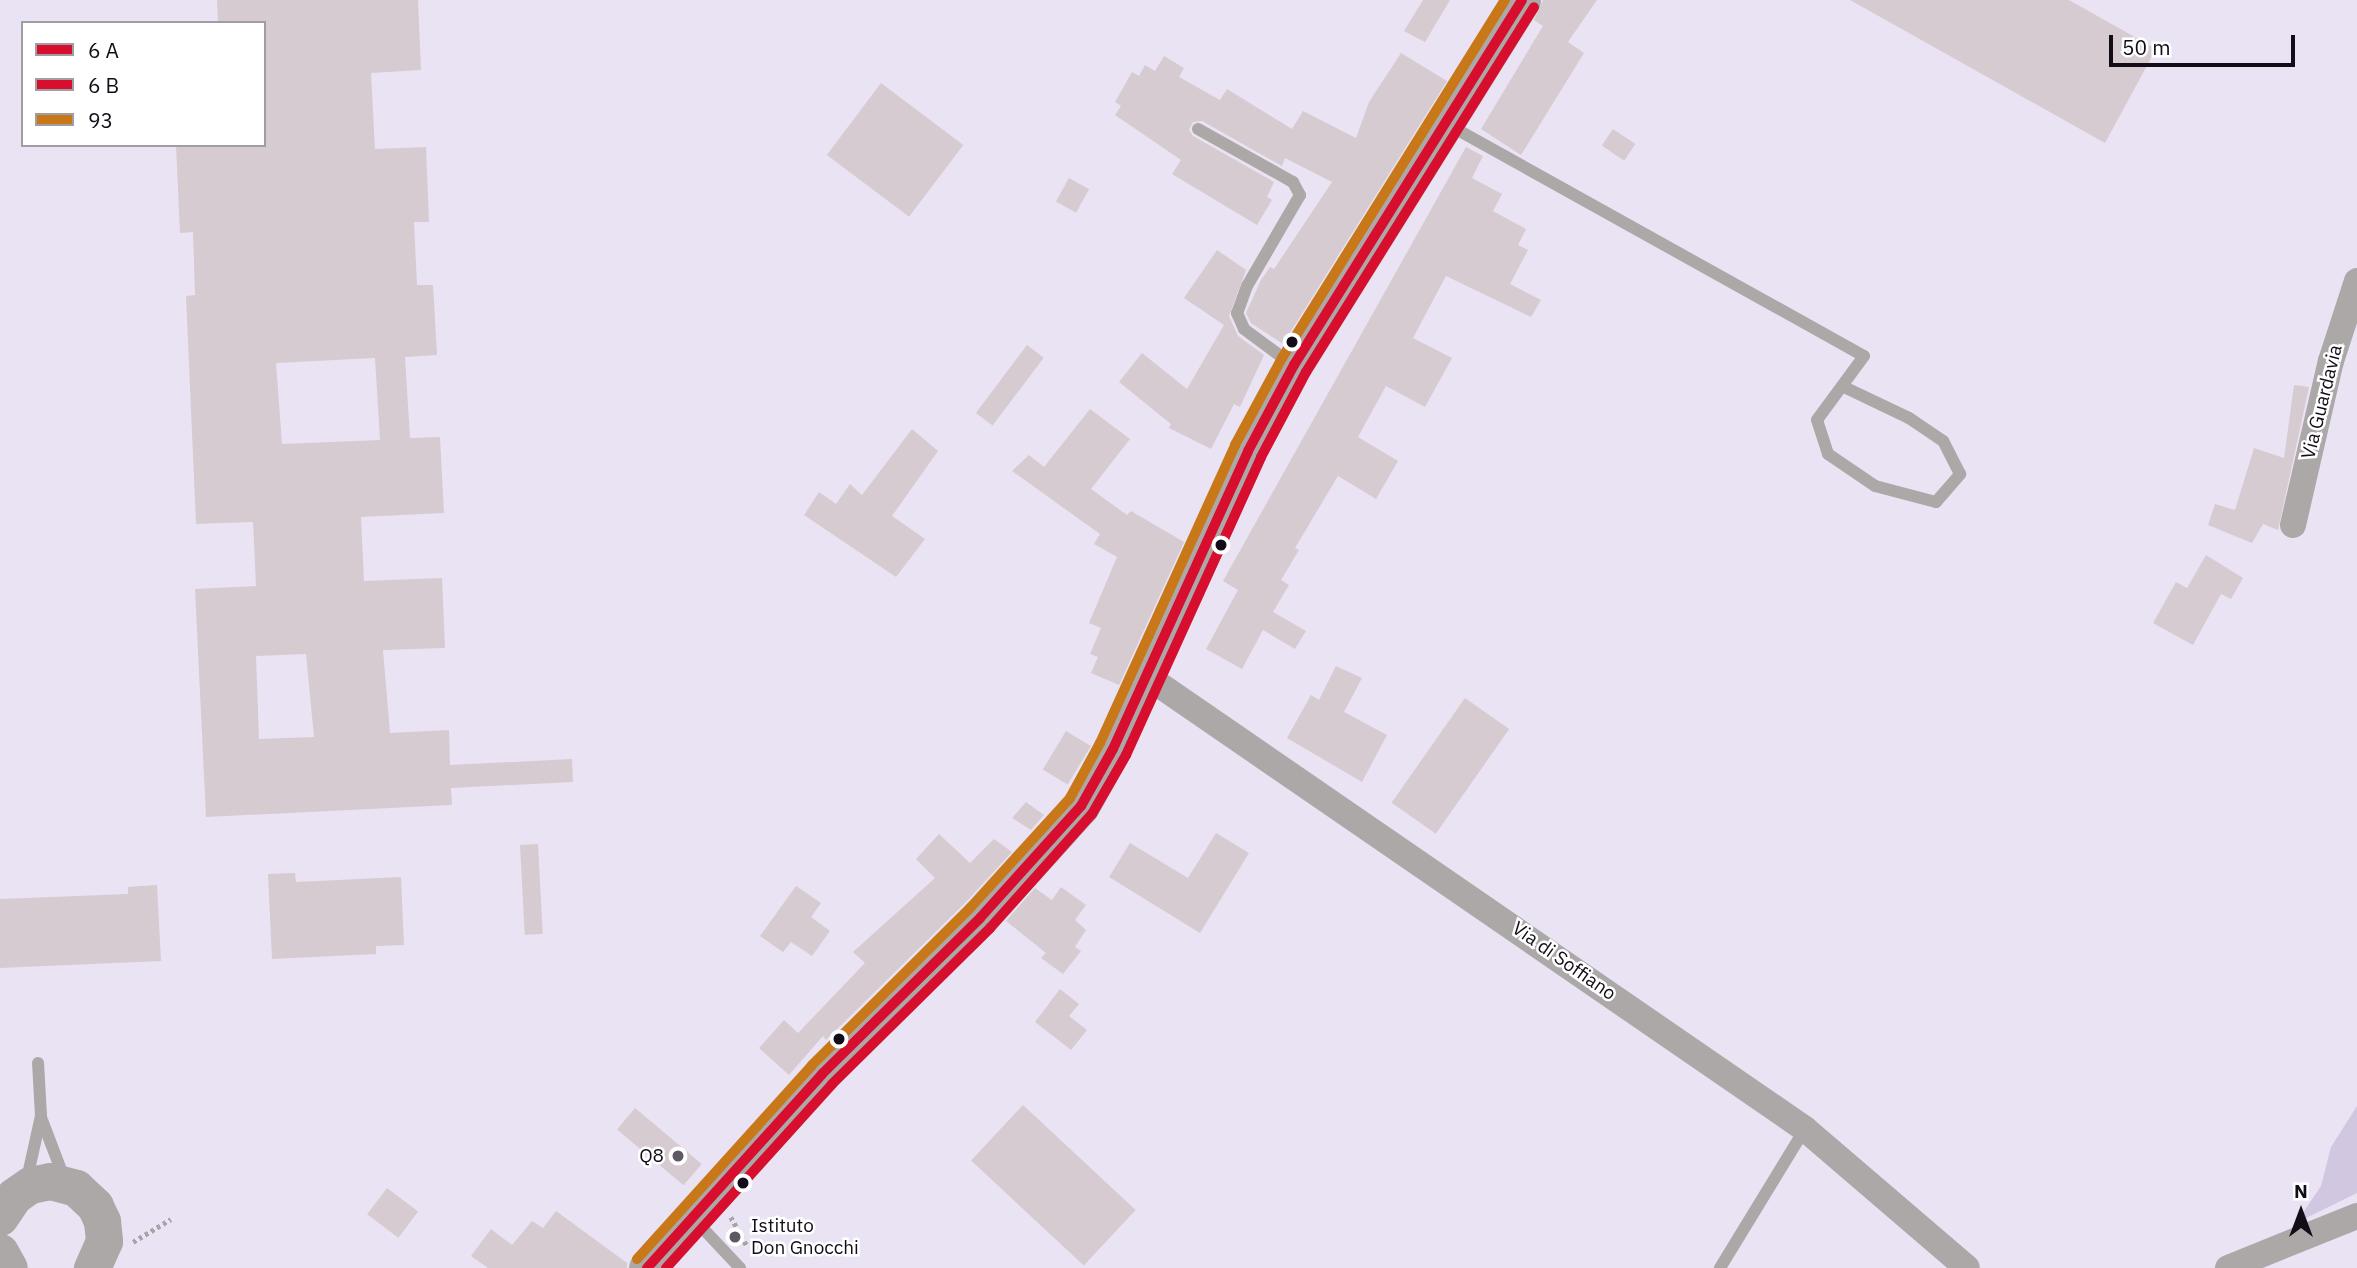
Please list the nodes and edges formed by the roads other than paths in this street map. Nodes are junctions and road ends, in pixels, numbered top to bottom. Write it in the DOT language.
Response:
graph roads {
  1 [pos="1522,0"];
  2 [pos="1444,122"];
  3 [pos="1198,129"];
  4 [pos="2357,281"];
  5 [pos="1294,365"];
  6 [pos="1842,386"];
  7 [pos="2293,525"];
  8 [pos="1145,675"];
  9 [pos="38,1063"];
  10 [pos="41,1116"];
  11 [pos="1805,1129"];
  12 [pos="68,1184"];
  13 [pos="7,1203"];
  14 [pos="2357,1216"];
  15 [pos="694,1219"];
  16 [pos="92,1268"];
  17 [pos="647,1268"];
  18 [pos="740,1268"];
  19 [pos="1720,1268"];
  20 [pos="1968,1268"];
  21 [pos="2228,1268"];
  1 -- 2 [label="street"];
  2 -- 5 [label="street"];
  2 -- 6 [label="lane"];
  3 -- 5 [label="lane"];
  4 -- 7 [label="street, Via Guardavia"];
  5 -- 8 [label="street"];
  6 -- 6 [label="lane"];
  8 -- 11 [label="street, Via di Soffiano"];
  8 -- 15 [label="street"];
  9 -- 10 [label="lane"];
  10 -- 12 [label="lane"];
  10 -- 13 [label="lane"];
  11 -- 19 [label="lane"];
  11 -- 20 [label="street, Via di Soffiano"];
  12 -- 13 [label="street"];
  12 -- 16 [label="street"];
  14 -- 21 [label="street"];
  15 -- 17 [label="street"];
  15 -- 18 [label="lane"];
}
